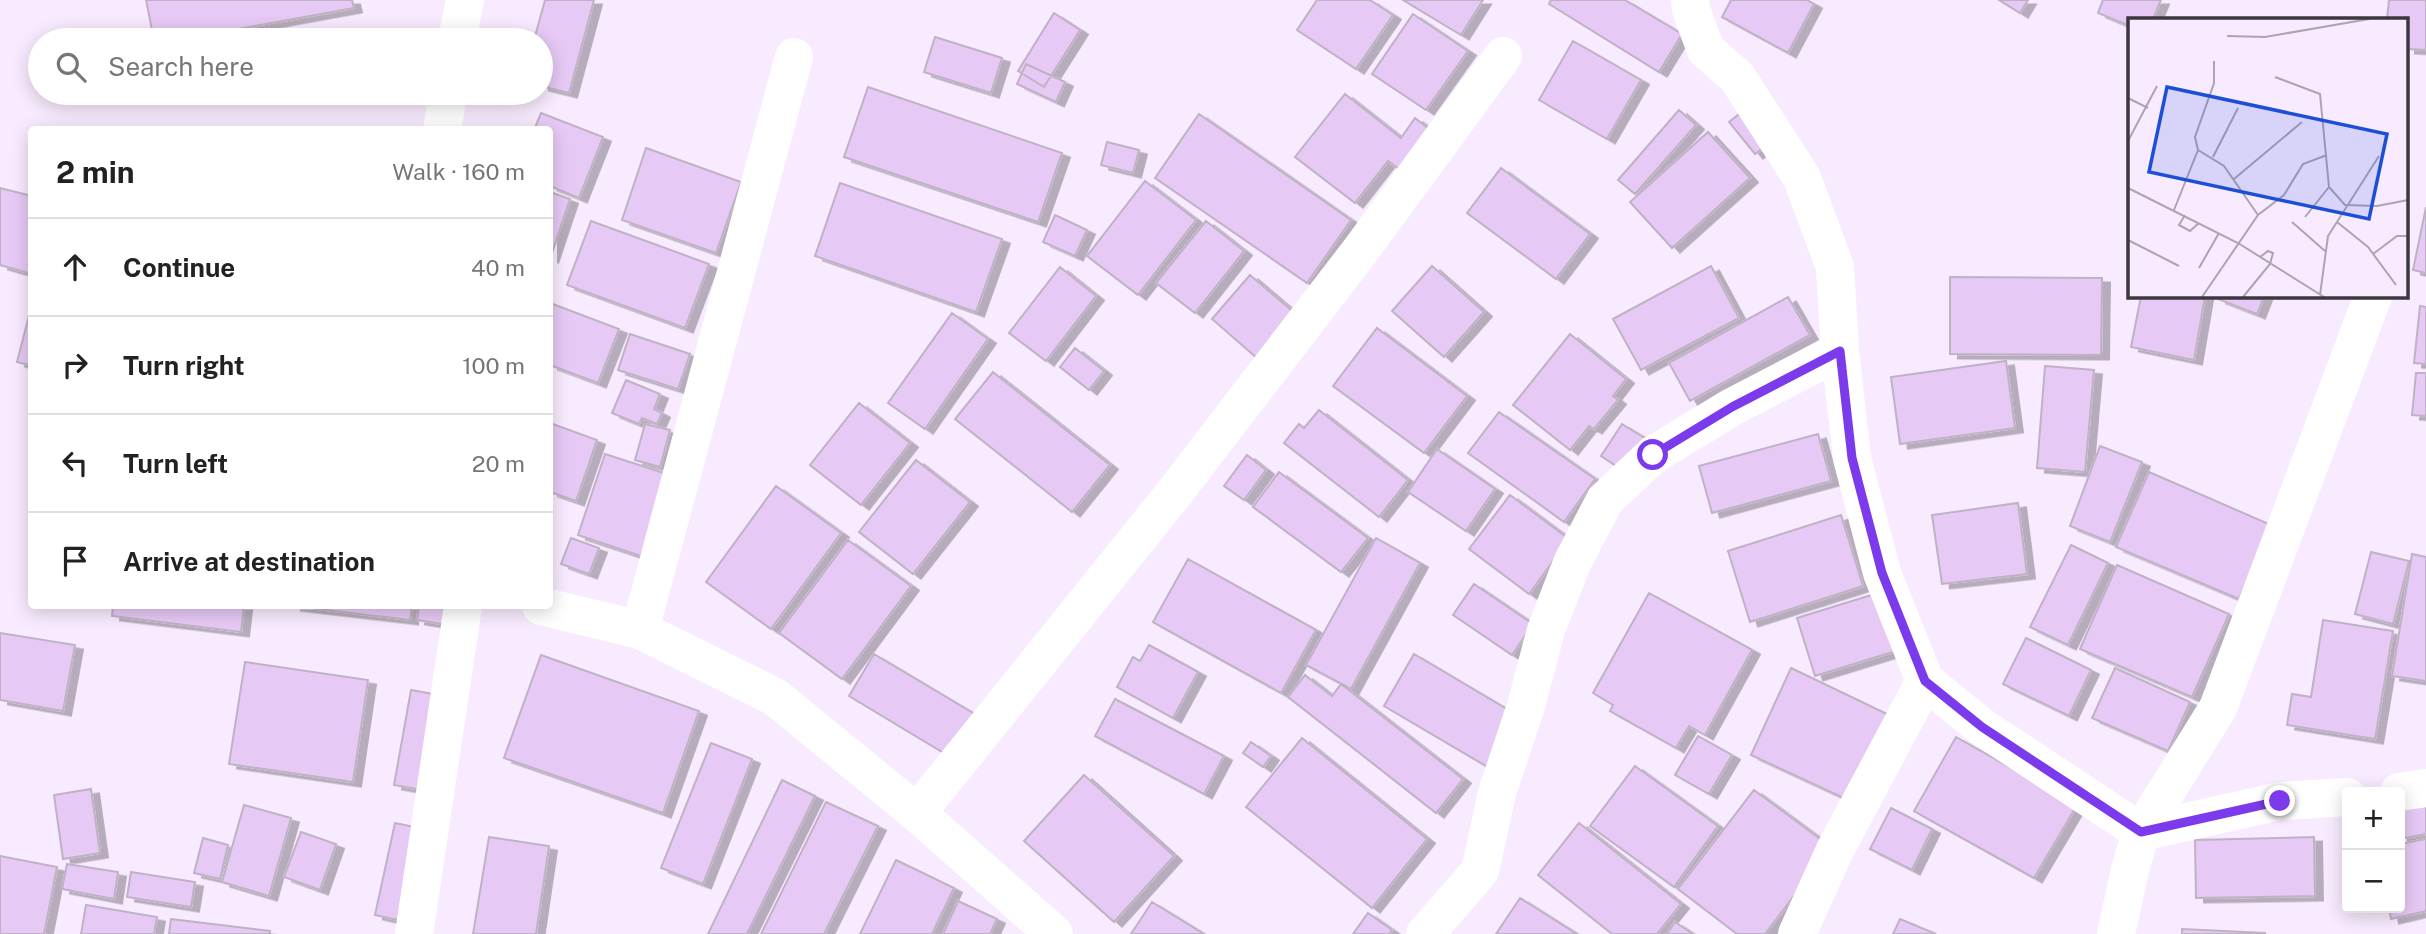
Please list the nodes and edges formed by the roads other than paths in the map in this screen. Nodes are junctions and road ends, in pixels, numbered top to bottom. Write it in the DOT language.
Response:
graph roads {
  1 [pos="465,0"];
  2 [pos="1690,0"];
  3 [pos="459,28"];
  4 [pos="1503,56"];
  5 [pos="794,57"];
  6 [pos="446,105"];
  7 [pos="443,126"];
  8 [pos="2372,298"];
  9 [pos="1840,351"];
  10 [pos="463,609"];
  11 [pos="553,609"];
  12 [pos="640,630"];
  13 [pos="1925,681"];
  14 [pos="2426,788"];
  15 [pos="2405,791"];
  16 [pos="2342,797"];
  17 [pos="917,813"];
  18 [pos="2141,832"];
  19 [pos="414,934"];
  20 [pos="1054,934"];
  21 [pos="1425,934"];
  22 [pos="1797,934"];
  23 [pos="2116,934"];
  1 -- 3 [label="street"];
  2 -- 9 [label="street"];
  4 -- 17 [label="street"];
  5 -- 12 [label="street"];
  6 -- 7 [label="street"];
  8 -- 18 [label="street"];
  9 -- 13 [label="street"];
  9 -- 21 [label="street"];
  10 -- 19 [label="street"];
  11 -- 12 [label="street"];
  12 -- 17 [label="street"];
  13 -- 18 [label="street"];
  13 -- 22 [label="street"];
  14 -- 15 [label="street"];
  16 -- 18 [label="street"];
  17 -- 20 [label="street"];
  18 -- 23 [label="street"];
}
